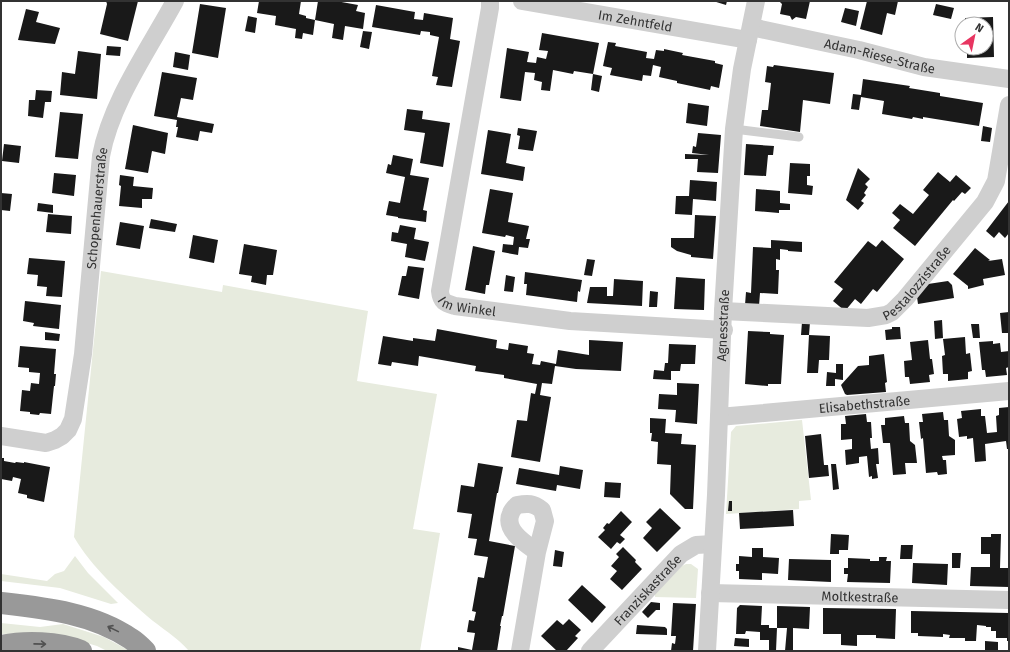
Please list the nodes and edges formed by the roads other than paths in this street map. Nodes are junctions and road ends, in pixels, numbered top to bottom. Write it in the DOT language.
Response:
graph roads {
  1 [pos="175,1"];
  2 [pos="490,1"];
  3 [pos="522,1"];
  4 [pos="756,1"];
  5 [pos="749,34"];
  6 [pos="1009,80"];
  7 [pos="1009,105"];
  8 [pos="734,129"];
  9 [pos="799,137"];
  10 [pos="724,311"];
  11 [pos="724,330"];
  12 [pos="1009,391"];
  13 [pos="719,417"];
  14 [pos="1,436"];
  15 [pos="713,544"];
  16 [pos="537,552"];
  17 [pos="710,593"];
  18 [pos="1009,600"];
  19 [pos="1,603"];
  20 [pos="1,646"];
  21 [pos="81,651"];
  22 [pos="145,651"];
  23 [pos="520,651"];
  24 [pos="590,651"];
  25 [pos="707,651"];
  1 -- 14 [label="street, Schopenhauerstraße"];
  2 -- 11 [label="street, Im Winkel"];
  3 -- 5 [label="street, Im Zehntfeld"];
  4 -- 5 [label="street, Agnesstraße"];
  5 -- 6 [label="street, Adam-Riese-Straße"];
  5 -- 8 [label="street, Agnesstraße"];
  7 -- 10 [label="street, Pestalozzistraße"];
  8 -- 9 [label="lane"];
  8 -- 10 [label="street, Agnesstraße"];
  10 -- 11 [label="street, Agnesstraße"];
  11 -- 13 [label="street, Agnesstraße"];
  12 -- 13 [label="street, Elisabethstraße"];
  13 -- 15 [label="street, Agnesstraße"];
  15 -- 17 [label="street, Agnesstraße"];
  15 -- 24 [label="street, Franziskastraße"];
  16 -- 23 [label="street"];
  17 -- 18 [label="street, Moltkestraße"];
  17 -- 25 [label="street, Agnesstraße"];
  22 -- 19 [label="highway, one-way"];
  20 -- 21 [label="highway, one-way"];
}
